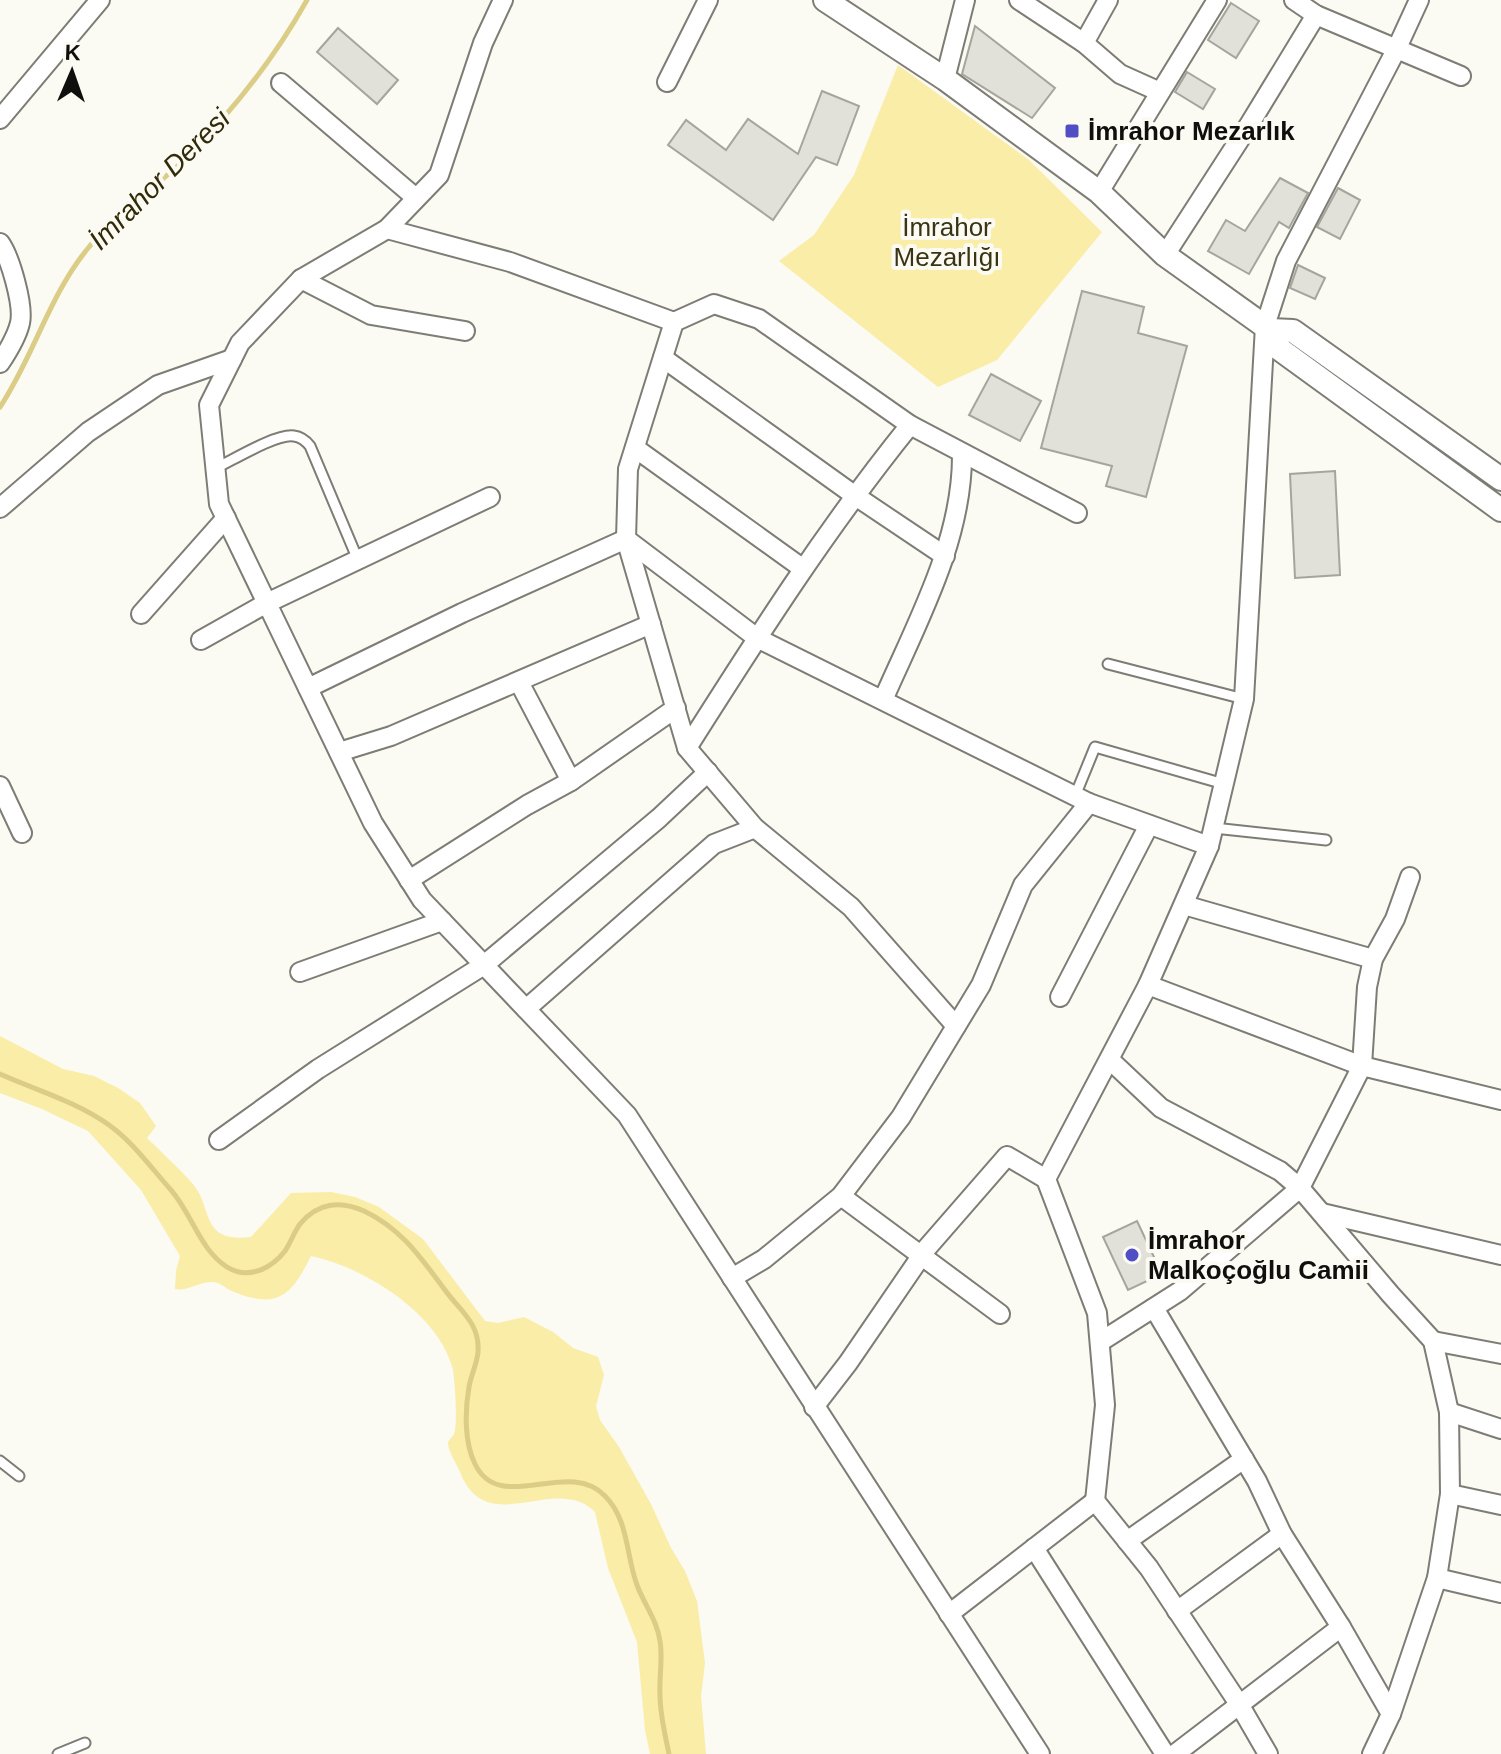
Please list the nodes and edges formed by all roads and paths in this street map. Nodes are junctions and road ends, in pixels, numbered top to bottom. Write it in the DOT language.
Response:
graph roads {
  1 [pos="100,0"];
  2 [pos="503,0"];
  3 [pos="708,0"];
  4 [pos="825,0"];
  5 [pos="965,0"];
  6 [pos="1019,0"];
  7 [pos="1108,0"];
  8 [pos="1217,0"];
  9 [pos="1294,0"];
  10 [pos="1419,0"];
  11 [pos="1316,15"];
  12 [pos="1084,43"];
  13 [pos="1396,50"];
  14 [pos="1461,76"];
  15 [pos="945,79"];
  16 [pos="667,82"];
  17 [pos="281,83"];
  18 [pos="1160,92"];
  19 [pos="0,119"];
  20 [pos="1099,192"];
  21 [pos="416,198"];
  22 [pos="387,229"];
  23 [pos="0,243"];
  24 [pos="1165,255"];
  25 [pos="301,279"];
  26 [pos="674,322"];
  27 [pos="1268,328"];
  28 [pos="465,331"];
  29 [pos="663,358"];
  30 [pos="232,359"];
  31 [pos="0,363"];
  32 [pos="910,425"];
  33 [pos="635,448"];
  34 [pos="962,453"];
  35 [pos="216,468"];
  36 [pos="1501,479"];
  37 [pos="854,495"];
  38 [pos="490,497"];
  39 [pos="0,508"];
  40 [pos="1501,510"];
  41 [pos="1077,513"];
  42 [pos="226,518"];
  43 [pos="626,539"];
  44 [pos="945,556"];
  45 [pos="358,560"];
  46 [pos="802,568"];
  47 [pos="267,603"];
  48 [pos="141,614"];
  49 [pos="651,624"];
  50 [pos="757,638"];
  51 [pos="201,640"];
  52 [pos="1108,664"];
  53 [pos="519,682"];
  54 [pos="308,688"];
  55 [pos="1244,699"];
  56 [pos="883,700"];
  57 [pos="676,708"];
  58 [pos="687,748"];
  59 [pos="339,752"];
  60 [pos="708,772"];
  61 [pos="571,781"];
  62 [pos="1224,784"];
  63 [pos="0,786"];
  64 [pos="1082,800"];
  65 [pos="1149,825"];
  66 [pos="755,828"];
  67 [pos="22,833"];
  68 [pos="1211,837"];
  69 [pos="1326,840"];
  70 [pos="1410,877"];
  71 [pos="409,880"];
  72 [pos="1184,905"];
  73 [pos="442,921"];
  74 [pos="1373,959"];
  75 [pos="484,965"];
  76 [pos="300,972"];
  77 [pos="1148,985"];
  78 [pos="1060,997"];
  79 [pos="526,1009"];
  80 [pos="956,1026"];
  81 [pos="1110,1060"];
  82 [pos="1362,1066"];
  83 [pos="1501,1100"];
  84 [pos="219,1140"];
  85 [pos="1046,1179"];
  86 [pos="1300,1188"];
  87 [pos="841,1196"];
  88 [pos="1322,1213"];
  89 [pos="1501,1255"];
  90 [pos="921,1257"];
  91 [pos="732,1278"];
  92 [pos="1154,1308"];
  93 [pos="1000,1314"];
  94 [pos="1433,1341"];
  95 [pos="1100,1342"];
  96 [pos="1501,1354"];
  97 [pos="814,1407"];
  98 [pos="1449,1412"];
  99 [pos="1501,1429"];
  100 [pos="1244,1459"];
  101 [pos="0,1461"];
  102 [pos="19,1476"];
  103 [pos="1450,1494"];
  104 [pos="1095,1501"];
  105 [pos="1501,1505"];
  106 [pos="1282,1534"];
  107 [pos="1127,1541"];
  108 [pos="1034,1548"];
  109 [pos="1437,1578"];
  110 [pos="1501,1593"];
  111 [pos="1177,1611"];
  112 [pos="949,1614"];
  113 [pos="1341,1627"];
  114 [pos="1239,1704"];
  115 [pos="1391,1714"];
  116 [pos="85,1743"];
  117 [pos="58,1754"];
  118 [pos="1040,1754"];
  119 [pos="1165,1754"];
  120 [pos="1175,1754"];
  121 [pos="1268,1754"];
  122 [pos="1372,1754"];
  1 -- 19 [label="street"];
  2 -- 21 [label="street"];
  3 -- 16 [label="street"];
  4 -- 15 [label="street"];
  5 -- 15 [label="street"];
  6 -- 12 [label="street"];
  7 -- 12 [label="street"];
  8 -- 18 [label="street"];
  9 -- 11 [label="street"];
  10 -- 13 [label="street"];
  11 -- 13 [label="street"];
  11 -- 24 [label="street"];
  12 -- 18 [label="street"];
  13 -- 14 [label="street"];
  13 -- 27 [label="street"];
  15 -- 20 [label="street"];
  17 -- 21 [label="street"];
  18 -- 20 [label="street"];
  20 -- 24 [label="street"];
  21 -- 22 [label="street"];
  22 -- 25 [label="street"];
  22 -- 26 [label="street"];
  23 -- 31 [label="street"];
  24 -- 27 [label="street"];
  25 -- 28 [label="street"];
  25 -- 30 [label="street"];
  26 -- 29 [label="street"];
  26 -- 32 [label="street"];
  27 -- 36 [label="street"];
  27 -- 40 [label="street"];
  27 -- 55 [label="street"];
  29 -- 33 [label="street"];
  29 -- 37 [label="street"];
  30 -- 35 [label="street"];
  30 -- 39 [label="street"];
  32 -- 34 [label="street"];
  32 -- 37 [label="street"];
  33 -- 43 [label="street"];
  33 -- 46 [label="street"];
  34 -- 41 [label="street"];
  34 -- 44 [label="street"];
  35 -- 42 [label="street"];
  35 -- 45 [label="lane"];
  37 -- 44 [label="street"];
  37 -- 46 [label="street"];
  38 -- 45 [label="street"];
  42 -- 47 [label="street"];
  42 -- 48 [label="street"];
  43 -- 49 [label="street"];
  43 -- 50 [label="street"];
  43 -- 54 [label="street"];
  44 -- 56 [label="street"];
  45 -- 47 [label="street"];
  46 -- 50 [label="street"];
  47 -- 51 [label="street"];
  47 -- 54 [label="street"];
  49 -- 53 [label="street"];
  49 -- 57 [label="street"];
  50 -- 56 [label="street"];
  50 -- 58 [label="street"];
  52 -- 55 [label="lane"];
  53 -- 59 [label="street"];
  53 -- 61 [label="street"];
  54 -- 59 [label="street"];
  55 -- 62 [label="street"];
  56 -- 64 [label="street"];
  57 -- 58 [label="street"];
  57 -- 61 [label="street"];
  58 -- 60 [label="street"];
  59 -- 71 [label="street"];
  60 -- 66 [label="street"];
  60 -- 75 [label="street"];
  61 -- 71 [label="street"];
  62 -- 64 [label="lane"];
  62 -- 68 [label="street"];
  63 -- 67 [label="street"];
  64 -- 65 [label="street"];
  64 -- 80 [label="street"];
  65 -- 68 [label="street"];
  65 -- 78 [label="street"];
  66 -- 79 [label="street"];
  66 -- 80 [label="street"];
  68 -- 69 [label="lane"];
  68 -- 72 [label="street"];
  70 -- 74 [label="street"];
  71 -- 73 [label="street"];
  72 -- 74 [label="street"];
  72 -- 77 [label="street"];
  73 -- 75 [label="street"];
  73 -- 76 [label="street"];
  74 -- 82 [label="street"];
  75 -- 79 [label="street"];
  75 -- 84 [label="street"];
  77 -- 81 [label="street"];
  77 -- 82 [label="street"];
  79 -- 91 [label="street"];
  80 -- 87 [label="street"];
  81 -- 85 [label="street"];
  81 -- 86 [label="street"];
  82 -- 83 [label="street"];
  82 -- 86 [label="street"];
  85 -- 90 [label="street"];
  85 -- 95 [label="street"];
  86 -- 88 [label="street"];
  86 -- 92 [label="street"];
  87 -- 90 [label="street"];
  87 -- 91 [label="street"];
  88 -- 89 [label="street"];
  88 -- 94 [label="street"];
  90 -- 93 [label="street"];
  90 -- 97 [label="street"];
  91 -- 97 [label="street"];
  92 -- 95 [label="street"];
  92 -- 100 [label="street"];
  94 -- 96 [label="street"];
  94 -- 98 [label="street"];
  95 -- 104 [label="street"];
  97 -- 112 [label="street"];
  98 -- 99 [label="street"];
  98 -- 103 [label="street"];
  100 -- 106 [label="street"];
  100 -- 107 [label="street"];
  101 -- 102 [label="lane"];
  103 -- 105 [label="street"];
  103 -- 109 [label="street"];
  104 -- 107 [label="street"];
  104 -- 108 [label="street"];
  106 -- 111 [label="street"];
  106 -- 113 [label="street"];
  107 -- 111 [label="street"];
  108 -- 112 [label="street"];
  108 -- 119 [label="street"];
  109 -- 110 [label="street"];
  109 -- 115 [label="street"];
  111 -- 114 [label="street"];
  112 -- 118 [label="street"];
  113 -- 114 [label="street"];
  113 -- 115 [label="street"];
  114 -- 120 [label="street"];
  114 -- 121 [label="street"];
  115 -- 122 [label="street"];
  116 -- 117 [label="lane"];
}
